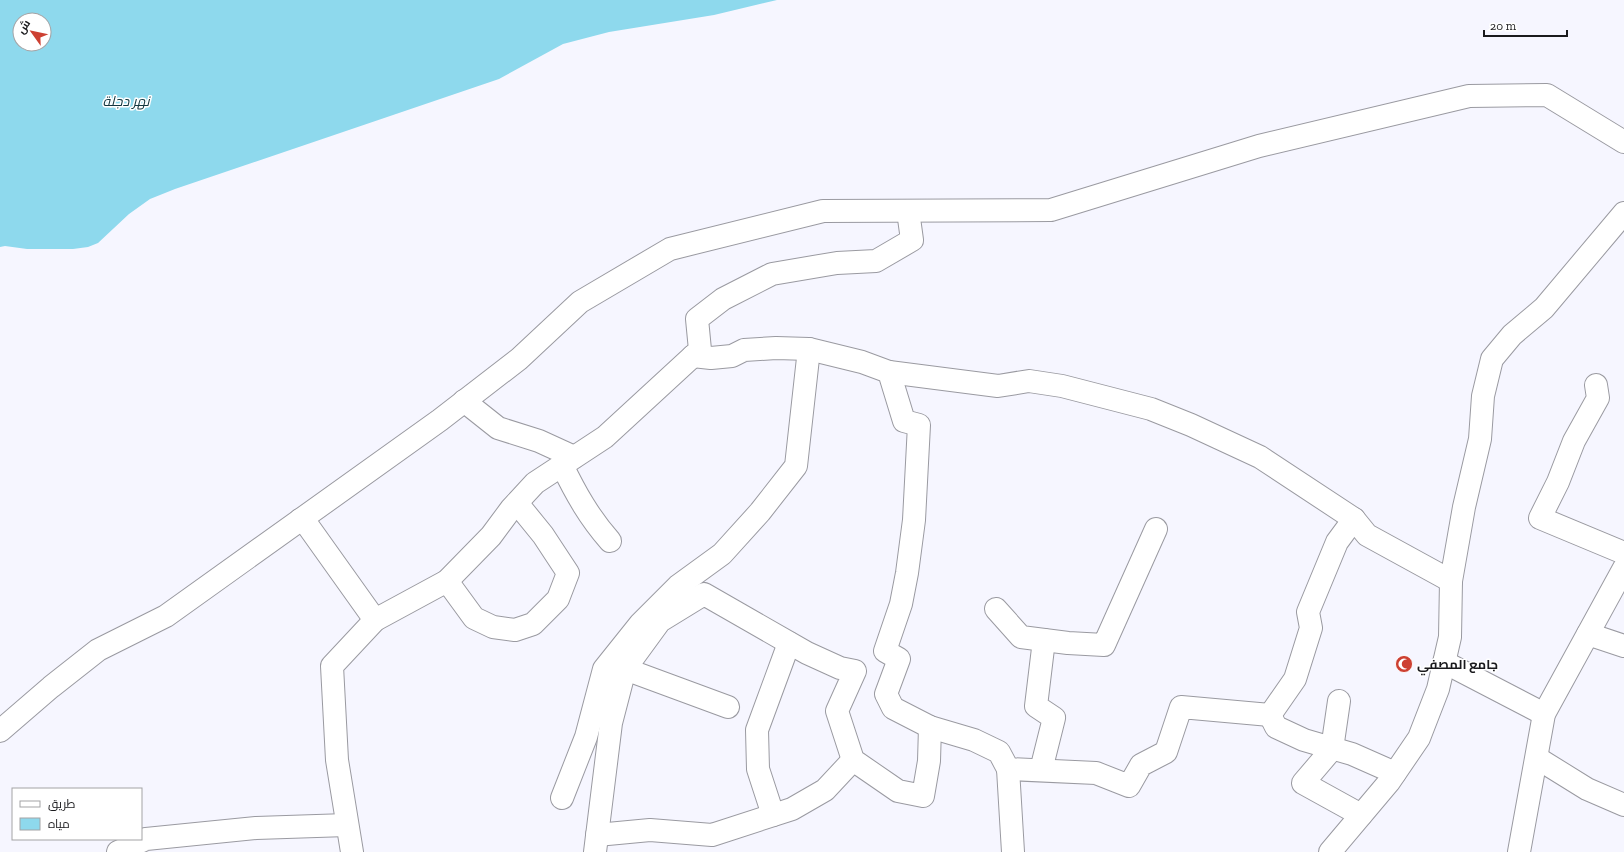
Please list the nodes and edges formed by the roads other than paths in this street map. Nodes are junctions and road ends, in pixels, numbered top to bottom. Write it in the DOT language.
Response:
graph roads {
  1 [pos="1624,142"];
  2 [pos="908,211"];
  3 [pos="1624,213"];
  4 [pos="810,349"];
  5 [pos="693,356"];
  6 [pos="889,372"];
  7 [pos="1596,385"];
  8 [pos="464,401"];
  9 [pos="568,461"];
  10 [pos="517,503"];
  11 [pos="1354,519"];
  12 [pos="300,520"];
  13 [pos="1156,529"];
  14 [pos="610,541"];
  15 [pos="1624,553"];
  16 [pos="1624,568"];
  17 [pos="447,581"];
  18 [pos="1452,581"];
  19 [pos="996,609"];
  20 [pos="375,620"];
  21 [pos="1588,634"];
  22 [pos="1044,640"];
  23 [pos="789,642"];
  24 [pos="1624,646"];
  25 [pos="1444,662"];
  26 [pos="626,670"];
  27 [pos="1339,701"];
  28 [pos="728,707"];
  29 [pos="1544,714"];
  30 [pos="1270,715"];
  31 [pos="930,727"];
  32 [pos="0,731"];
  33 [pos="1332,749"];
  34 [pos="1537,758"];
  35 [pos="853,760"];
  36 [pos="1008,769"];
  37 [pos="1041,770"];
  38 [pos="1395,773"];
  39 [pos="562,798"];
  40 [pos="1624,805"];
  41 [pos="1361,815"];
  42 [pos="773,816"];
  43 [pos="348,825"];
  44 [pos="596,844"];
  45 [pos="118,852"];
  46 [pos="352,852"];
  47 [pos="1013,852"];
  48 [pos="1330,852"];
  49 [pos="1518,852"];
  1 -- 2 [label="street"];
  2 -- 5 [label="street"];
  2 -- 8 [label="street"];
  3 -- 18 [label="street"];
  4 -- 5 [label="street"];
  4 -- 6 [label="street"];
  4 -- 39 [label="street"];
  5 -- 9 [label="street"];
  6 -- 11 [label="street"];
  6 -- 31 [label="street"];
  7 -- 15 [label="street"];
  8 -- 9 [label="street"];
  8 -- 12 [label="street"];
  9 -- 10 [label="street"];
  9 -- 14 [label="street"];
  10 -- 17 [label="street"];
  10 -- 17 [label="street"];
  11 -- 18 [label="street"];
  11 -- 30 [label="street"];
  12 -- 20 [label="street"];
  12 -- 32 [label="street"];
  13 -- 22 [label="street"];
  16 -- 21 [label="street"];
  17 -- 20 [label="street"];
  18 -- 25 [label="street"];
  19 -- 22 [label="street"];
  20 -- 43 [label="street"];
  21 -- 24 [label="street"];
  21 -- 29 [label="street"];
  22 -- 37 [label="street"];
  23 -- 26 [label="street"];
  23 -- 35 [label="street"];
  23 -- 42 [label="street"];
  25 -- 29 [label="street"];
  25 -- 38 [label="street"];
  26 -- 28 [label="street"];
  26 -- 44 [label="street"];
  27 -- 33 [label="street"];
  29 -- 34 [label="street"];
  30 -- 33 [label="street"];
  30 -- 37 [label="street"];
  31 -- 35 [label="street"];
  31 -- 36 [label="street"];
  33 -- 38 [label="street"];
  33 -- 41 [label="street"];
  34 -- 40 [label="street"];
  34 -- 49 [label="street"];
  35 -- 42 [label="street"];
  36 -- 37 [label="street"];
  36 -- 47 [label="street"];
  38 -- 41 [label="street"];
  41 -- 48 [label="street"];
  42 -- 44 [label="street"];
  43 -- 45 [label="street"];
  43 -- 46 [label="street"];
}
